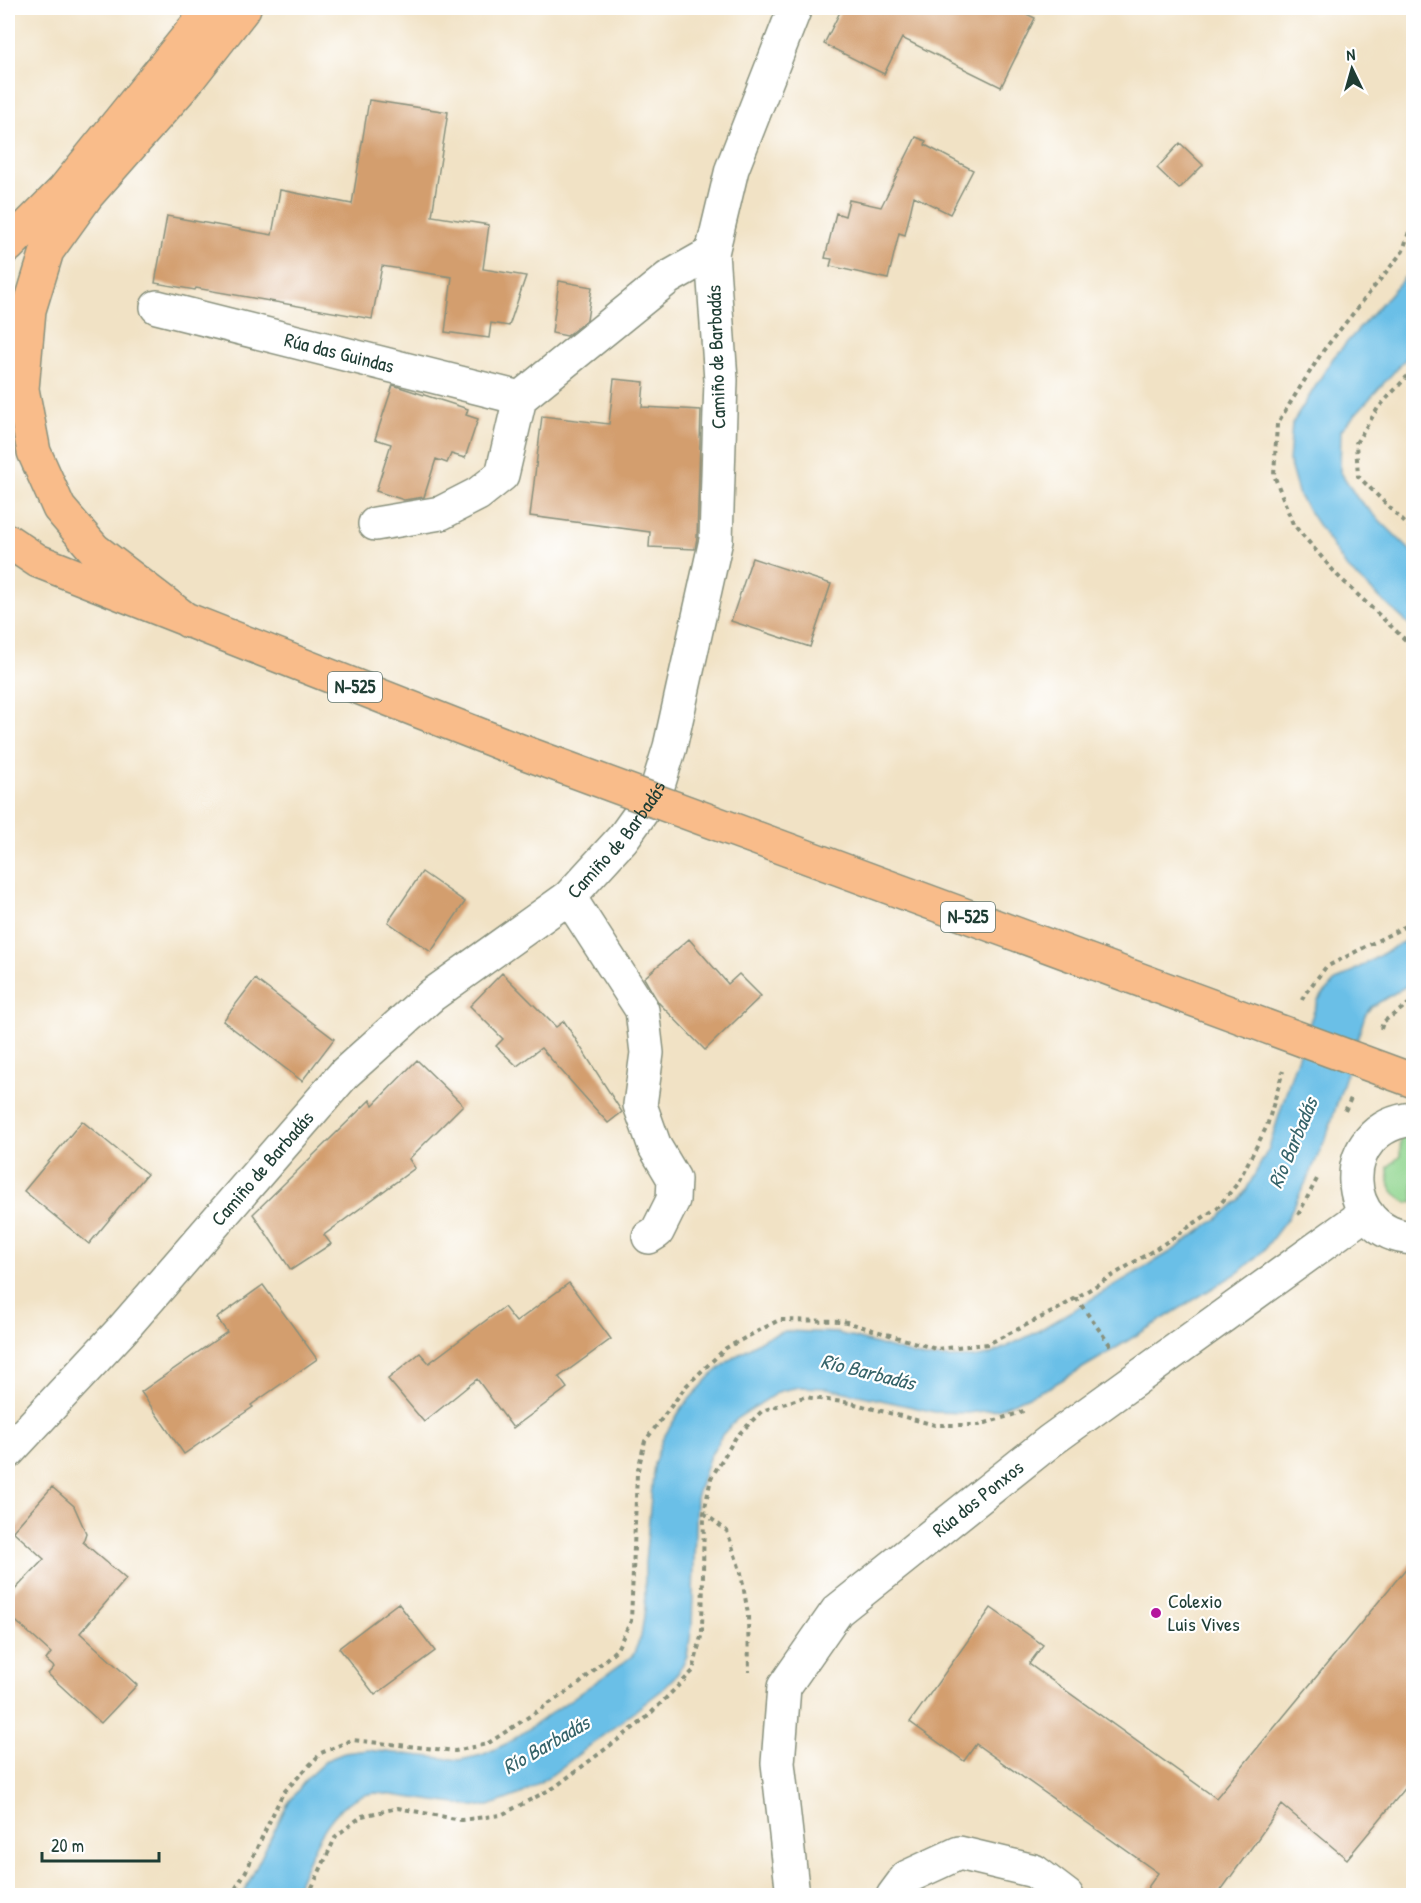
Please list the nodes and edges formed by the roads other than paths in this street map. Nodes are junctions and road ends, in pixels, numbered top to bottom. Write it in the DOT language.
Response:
graph roads {
  1 [pos="211,8"];
  2 [pos="244,8"];
  3 [pos="795,8"];
  4 [pos="8,246"];
  5 [pos="712,253"];
  6 [pos="157,307"];
  7 [pos="520,398"];
  8 [pos="375,524"];
  9 [pos="8,541"];
  10 [pos="188,621"];
  11 [pos="569,897"];
  12 [pos="1413,1081"];
  13 [pos="1413,1119"];
  14 [pos="1366,1213"];
  15 [pos="649,1237"];
  16 [pos="1413,1238"];
  17 [pos="8,1452"];
  18 [pos="793,1896"];
  19 [pos="893,1896"];
  20 [pos="1067,1896"];
  1 -- 4 [label="highway"];
  2 -- 10 [label="highway"];
  3 -- 5 [label="street, Camiño de Barbadás"];
  5 -- 7 [label="street"];
  5 -- 11 [label="street, Camiño de Barbadás"];
  6 -- 7 [label="street, Rúa das Guindas"];
  7 -- 8 [label="street"];
  9 -- 10 [label="highway, N-525"];
  10 -- 12 [label="highway, N-525, bridge"];
  11 -- 15 [label="street"];
  11 -- 17 [label="street, Camiño de Barbadás"];
  13 -- 14 [label="street"];
  14 -- 16 [label="street"];
  14 -- 18 [label="street, Rúa dos Ponxos"];
  19 -- 20 [label="street"];
}
